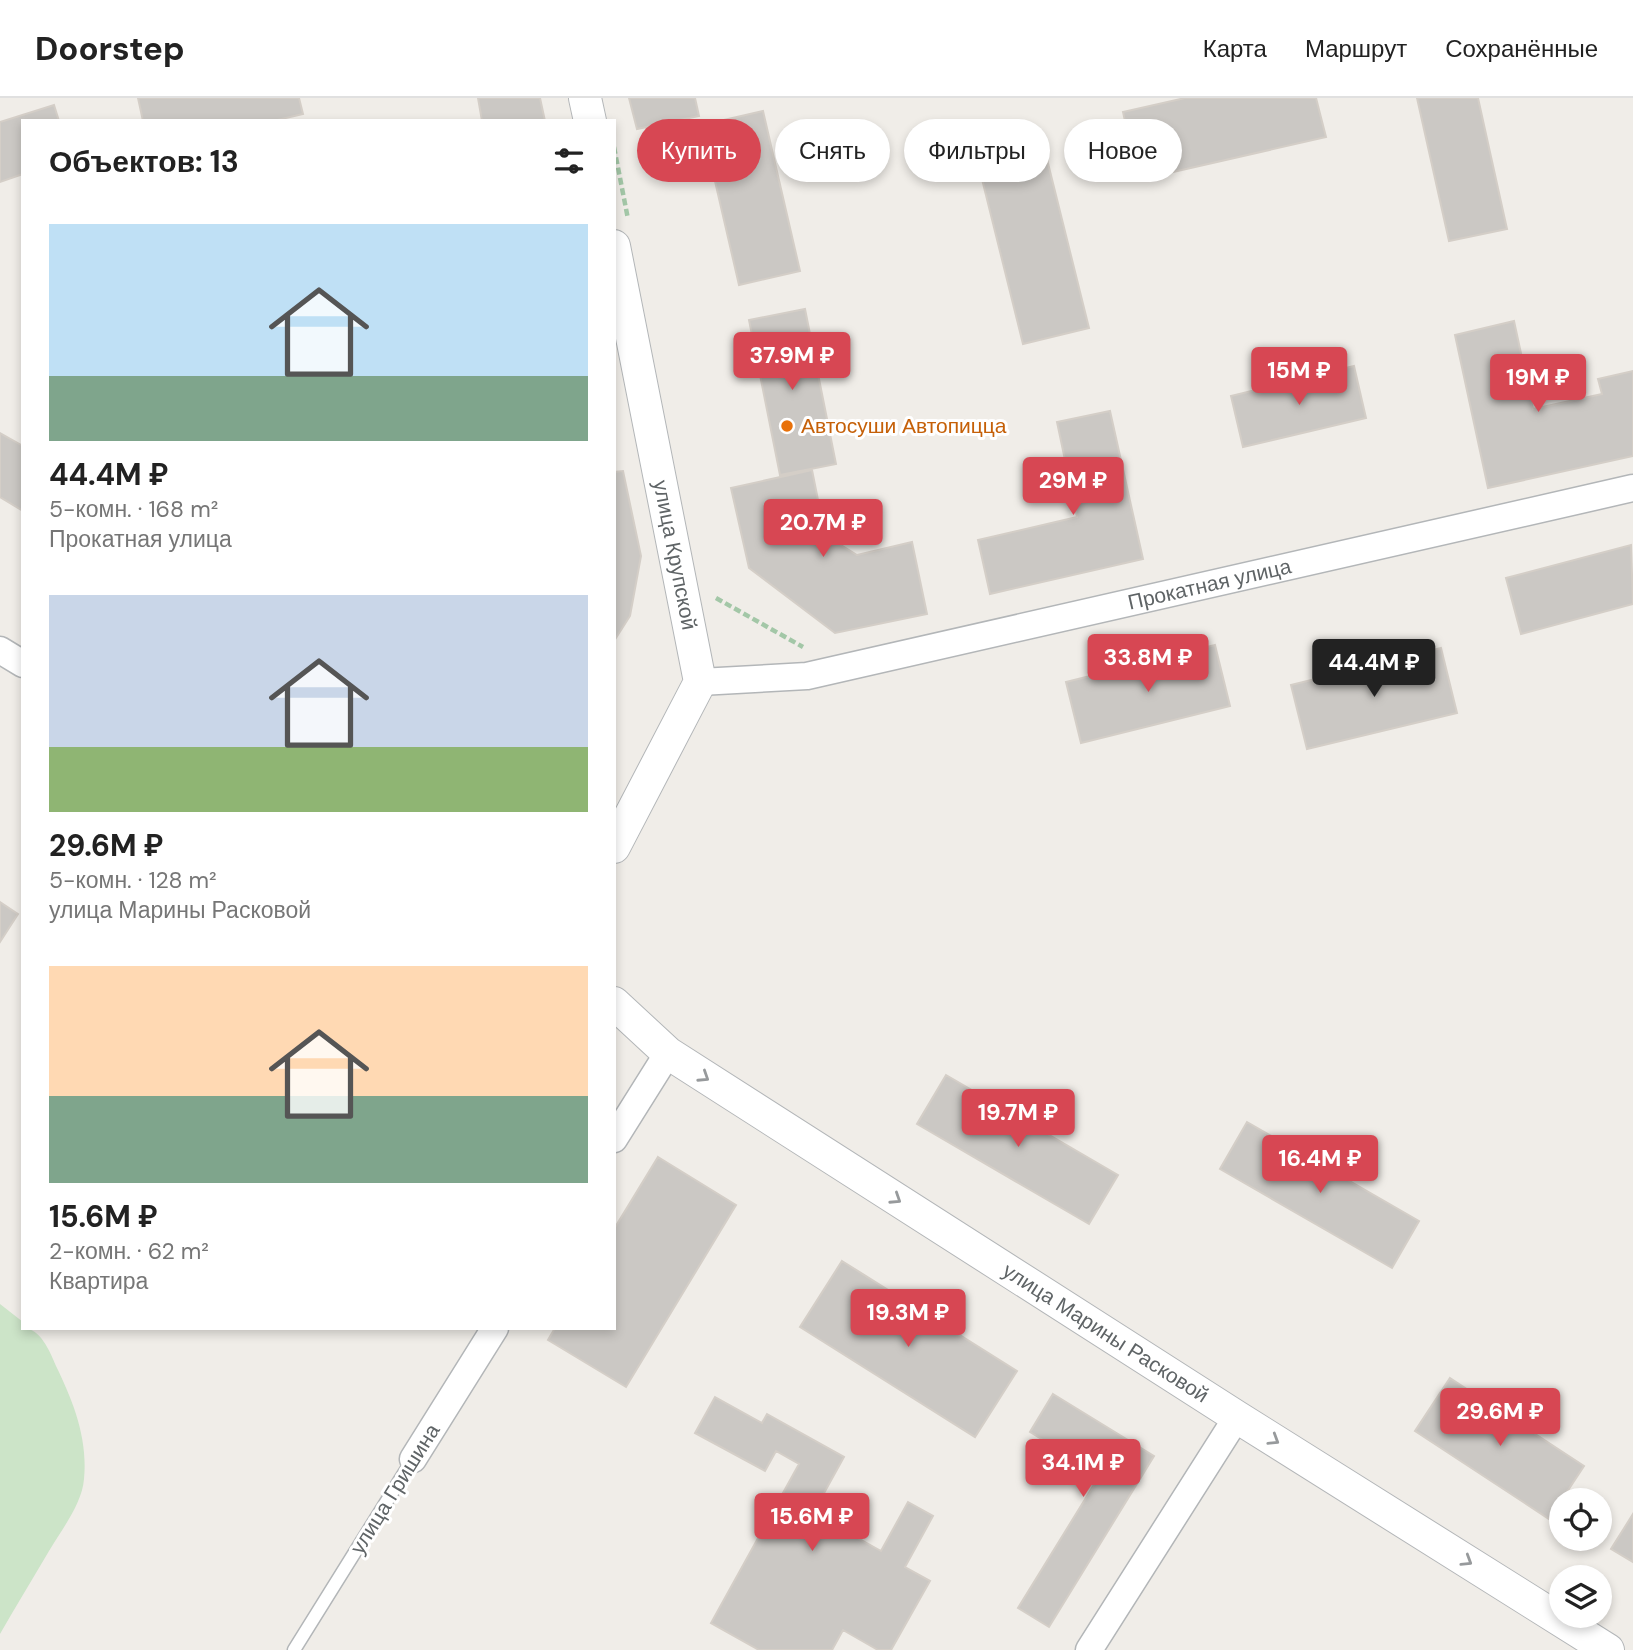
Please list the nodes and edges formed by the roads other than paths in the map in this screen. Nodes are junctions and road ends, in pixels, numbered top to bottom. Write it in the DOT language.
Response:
graph roads {
  1 [pos="585,98"];
  2 [pos="590,119"];
  3 [pos="622,237"];
  4 [pos="1633,488"];
  5 [pos="0,650"];
  6 [pos="21,663"];
  7 [pos="700,682"];
  8 [pos="616,843"];
  9 [pos="616,1005"];
  10 [pos="668,1053"];
  11 [pos="616,1136"];
  12 [pos="494,1330"];
  13 [pos="1237,1417"];
  14 [pos="413,1459"];
  15 [pos="294,1650"];
  16 [pos="1089,1650"];
  17 [pos="1608,1650"];
  1 -- 2 [label="street"];
  3 -- 7 [label="street, улица Крупской"];
  4 -- 7 [label="street, Прокатная улица"];
  5 -- 6 [label="street"];
  7 -- 8 [label="street"];
  9 -- 10 [label="street, улица Марины Расковой"];
  10 -- 11 [label="street"];
  10 -- 13 [label="street, улица Марины Расковой, one-way"];
  12 -- 14 [label="street, улица Гришина"];
  13 -- 16 [label="street"];
  13 -- 17 [label="street, улица Марины Расковой, one-way"];
  14 -- 15 [label="lane, улица Гришина"];
}
